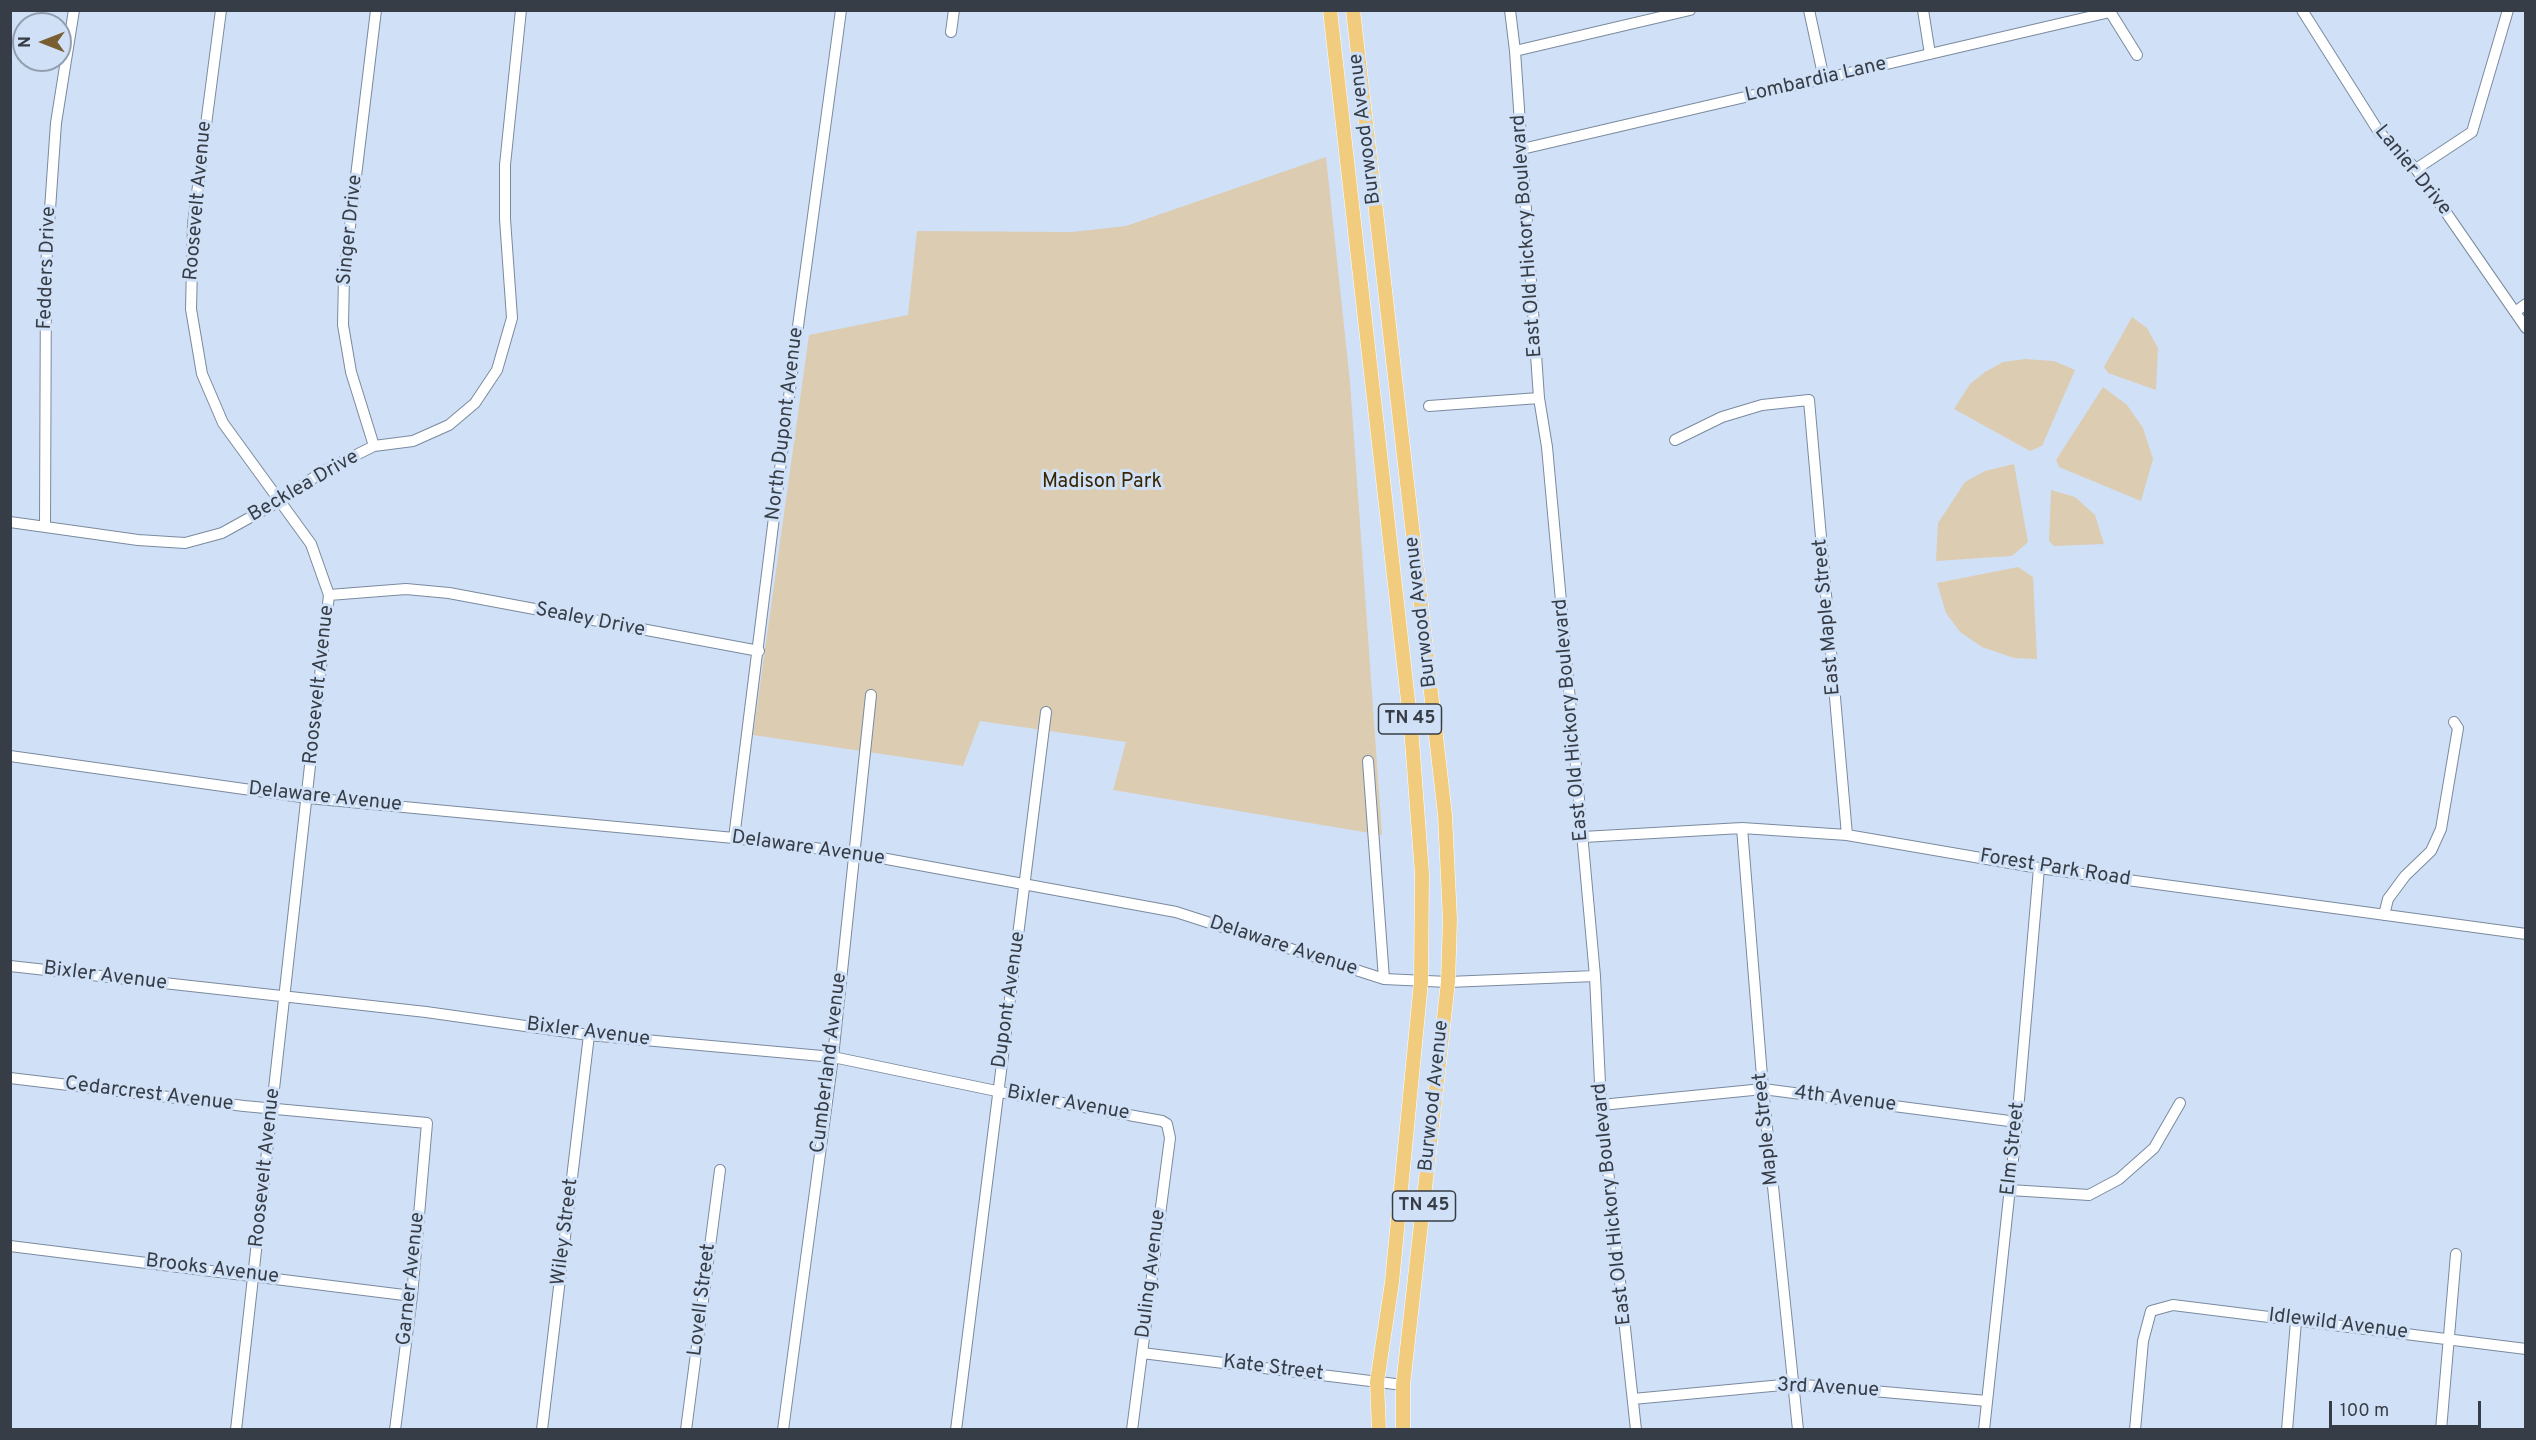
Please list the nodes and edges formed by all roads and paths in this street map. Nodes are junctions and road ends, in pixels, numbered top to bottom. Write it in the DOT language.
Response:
graph roads {
  1 [pos="74,10"];
  2 [pos="221,10"];
  3 [pos="376,10"];
  4 [pos="521,10"];
  5 [pos="841,10"];
  6 [pos="954,10"];
  7 [pos="1330,10"];
  8 [pos="1353,10"];
  9 [pos="1510,10"];
  10 [pos="1690,10"];
  11 [pos="1809,10"];
  12 [pos="1923,10"];
  13 [pos="2302,10"];
  14 [pos="2508,10"];
  15 [pos="2109,11"];
  16 [pos="951,32"];
  17 [pos="1515,51"];
  18 [pos="1930,54"];
  19 [pos="2137,55"];
  20 [pos="1824,79"];
  21 [pos="1522,149"];
  22 [pos="2416,169"];
  23 [pos="2526,304"];
  24 [pos="2515,312"];
  25 [pos="2526,327"];
  26 [pos="1539,398"];
  27 [pos="1429,406"];
  28 [pos="1675,440"];
  29 [pos="374,446"];
  30 [pos="278,502"];
  31 [pos="10,522"];
  32 [pos="45,526"];
  33 [pos="329,596"];
  34 [pos="759,651"];
  35 [pos="872,695"];
  36 [pos="1046,712"];
  37 [pos="2454,722"];
  38 [pos="10,756"];
  39 [pos="1368,761"];
  40 [pos="308,798"];
  41 [pos="1742,828"];
  42 [pos="1847,835"];
  43 [pos="1583,837"];
  44 [pos="734,838"];
  45 [pos="854,853"];
  46 [pos="2039,868"];
  47 [pos="1026,884"];
  48 [pos="2384,915"];
  49 [pos="2526,934"];
  50 [pos="10,966"];
  51 [pos="1595,976"];
  52 [pos="1383,979"];
  53 [pos="1421,982"];
  54 [pos="1448,982"];
  55 [pos="283,998"];
  56 [pos="589,1035"];
  57 [pos="833,1057"];
  58 [pos="10,1078"];
  59 [pos="1763,1089"];
  60 [pos="998,1091"];
  61 [pos="2180,1103"];
  62 [pos="1601,1105"];
  63 [pos="273,1108"];
  64 [pos="1162,1121"];
  65 [pos="2017,1122"];
  66 [pos="427,1128"];
  67 [pos="720,1170"];
  68 [pos="2010,1190"];
  69 [pos="10,1246"];
  70 [pos="2456,1254"];
  71 [pos="254,1274"];
  72 [pos="412,1296"];
  73 [pos="2296,1321"];
  74 [pos="2448,1338"];
  75 [pos="2526,1349"];
  76 [pos="1142,1353"];
  77 [pos="1377,1382"];
  78 [pos="1793,1384"];
  79 [pos="1403,1385"];
  80 [pos="1633,1399"];
  81 [pos="1987,1401"];
  82 [pos="236,1430"];
  83 [pos="395,1430"];
  84 [pos="542,1430"];
  85 [pos="686,1430"];
  86 [pos="783,1430"];
  87 [pos="956,1430"];
  88 [pos="1132,1430"];
  89 [pos="1379,1430"];
  90 [pos="1403,1430"];
  91 [pos="1636,1430"];
  92 [pos="1798,1430"];
  93 [pos="1984,1430"];
  94 [pos="2135,1430"];
  95 [pos="2287,1430"];
  96 [pos="2441,1430"];
  1 -- 32 [label="street, Fedders Drive"];
  2 -- 30 [label="street, Roosevelt Avenue"];
  3 -- 29 [label="street, Singer Drive"];
  4 -- 29 [label="street, Becklea Drive"];
  5 -- 34 [label="street, North Dupont Avenue"];
  6 -- 16 [label="street"];
  7 -- 53 [label="main road, Burwood Avenue / TN 45"];
  8 -- 54 [label="main road, Burwood Avenue / TN 45"];
  9 -- 17 [label="street, East Old Hickory Boulevard"];
  10 -- 17 [label="street"];
  11 -- 20 [label="street"];
  12 -- 18 [label="street"];
  13 -- 22 [label="street, Lanier Drive"];
  14 -- 22 [label="street"];
  15 -- 18 [label="street, Lombardia Lane"];
  15 -- 19 [label="street"];
  17 -- 21 [label="street, East Old Hickory Boulevard"];
  18 -- 20 [label="street, Lombardia Lane"];
  20 -- 21 [label="street, Lombardia Lane"];
  21 -- 26 [label="street, East Old Hickory Boulevard"];
  22 -- 24 [label="street, Lanier Drive"];
  23 -- 24 [label="street"];
  24 -- 25 [label="street, Lanier Drive"];
  26 -- 27 [label="street"];
  26 -- 43 [label="street, East Old Hickory Boulevard"];
  28 -- 42 [label="street, East Maple Street"];
  29 -- 30 [label="street, Becklea Drive"];
  30 -- 32 [label="street, Becklea Drive"];
  30 -- 33 [label="street, Roosevelt Avenue"];
  31 -- 32 [label="street, Becklea Drive"];
  33 -- 34 [label="street, Sealey Drive"];
  33 -- 40 [label="street, Roosevelt Avenue"];
  34 -- 44 [label="street, North Dupont Avenue"];
  35 -- 45 [label="street, Cumberland Avenue"];
  36 -- 47 [label="street, Dupont Avenue"];
  37 -- 48 [label="street"];
  38 -- 40 [label="street, Delaware Avenue"];
  39 -- 52 [label="street"];
  40 -- 44 [label="street, Delaware Avenue"];
  40 -- 55 [label="street, Roosevelt Avenue"];
  41 -- 42 [label="street, Forest Park Road"];
  41 -- 43 [label="street, Forest Park Road"];
  41 -- 59 [label="street, Maple Street"];
  42 -- 46 [label="street, Forest Park Road"];
  43 -- 51 [label="street, East Old Hickory Boulevard"];
  44 -- 45 [label="street, Delaware Avenue"];
  45 -- 47 [label="street, Delaware Avenue"];
  45 -- 57 [label="street, Cumberland Avenue"];
  46 -- 48 [label="street, Forest Park Road"];
  46 -- 65 [label="street, Elm Street"];
  47 -- 52 [label="street, Delaware Avenue"];
  47 -- 60 [label="street, Dupont Avenue"];
  48 -- 49 [label="street, Forest Park Road"];
  50 -- 55 [label="street, Bixler Avenue"];
  51 -- 54 [label="street, Delaware Avenue"];
  51 -- 62 [label="street, East Old Hickory Boulevard"];
  52 -- 53 [label="street, Delaware Avenue"];
  53 -- 54 [label="street, Delaware Avenue"];
  53 -- 77 [label="main road, Burwood Avenue / TN 45"];
  54 -- 79 [label="main road, Burwood Avenue / TN 45"];
  55 -- 56 [label="street, Bixler Avenue"];
  55 -- 63 [label="street, Roosevelt Avenue"];
  56 -- 57 [label="street, Bixler Avenue"];
  56 -- 84 [label="street, Wiley Street"];
  57 -- 60 [label="street, Bixler Avenue"];
  57 -- 86 [label="street, Cumberland Avenue"];
  58 -- 63 [label="street, Cedarcrest Avenue"];
  59 -- 62 [label="street, 4th Avenue"];
  59 -- 65 [label="street, 4th Avenue"];
  59 -- 78 [label="street, Maple Street"];
  60 -- 64 [label="street, Bixler Avenue"];
  60 -- 87 [label="street, Dupont Avenue"];
  61 -- 68 [label="street"];
  62 -- 80 [label="street, East Old Hickory Boulevard"];
  63 -- 66 [label="street, Cedarcrest Avenue"];
  63 -- 71 [label="street, Roosevelt Avenue"];
  64 -- 76 [label="street, Duling Avenue"];
  65 -- 68 [label="street, Elm Street"];
  66 -- 72 [label="street, Garner Avenue"];
  67 -- 85 [label="street, Lovell Street"];
  68 -- 81 [label="street, Elm Street"];
  69 -- 71 [label="street, Brooks Avenue"];
  70 -- 74 [label="street"];
  71 -- 72 [label="street, Brooks Avenue"];
  71 -- 82 [label="street, Roosevelt Avenue"];
  72 -- 83 [label="street, Garner Avenue"];
  73 -- 74 [label="street, Idlewild Avenue"];
  73 -- 94 [label="street, Idlewild Avenue"];
  73 -- 95 [label="street"];
  74 -- 75 [label="street, Idlewild Avenue"];
  74 -- 96 [label="street"];
  76 -- 77 [label="street, Kate Street"];
  76 -- 88 [label="street, Duling Avenue"];
  77 -- 79 [label="street, Kate Street"];
  77 -- 89 [label="main road, Burwood Avenue / TN 45"];
  78 -- 80 [label="street, 3rd Avenue"];
  78 -- 81 [label="street, 3rd Avenue"];
  78 -- 92 [label="street, Maple Street"];
  79 -- 90 [label="main road, Burwood Avenue / TN 45"];
  80 -- 91 [label="street, East Old Hickory Boulevard"];
  81 -- 93 [label="street, Elm Street"];
}
